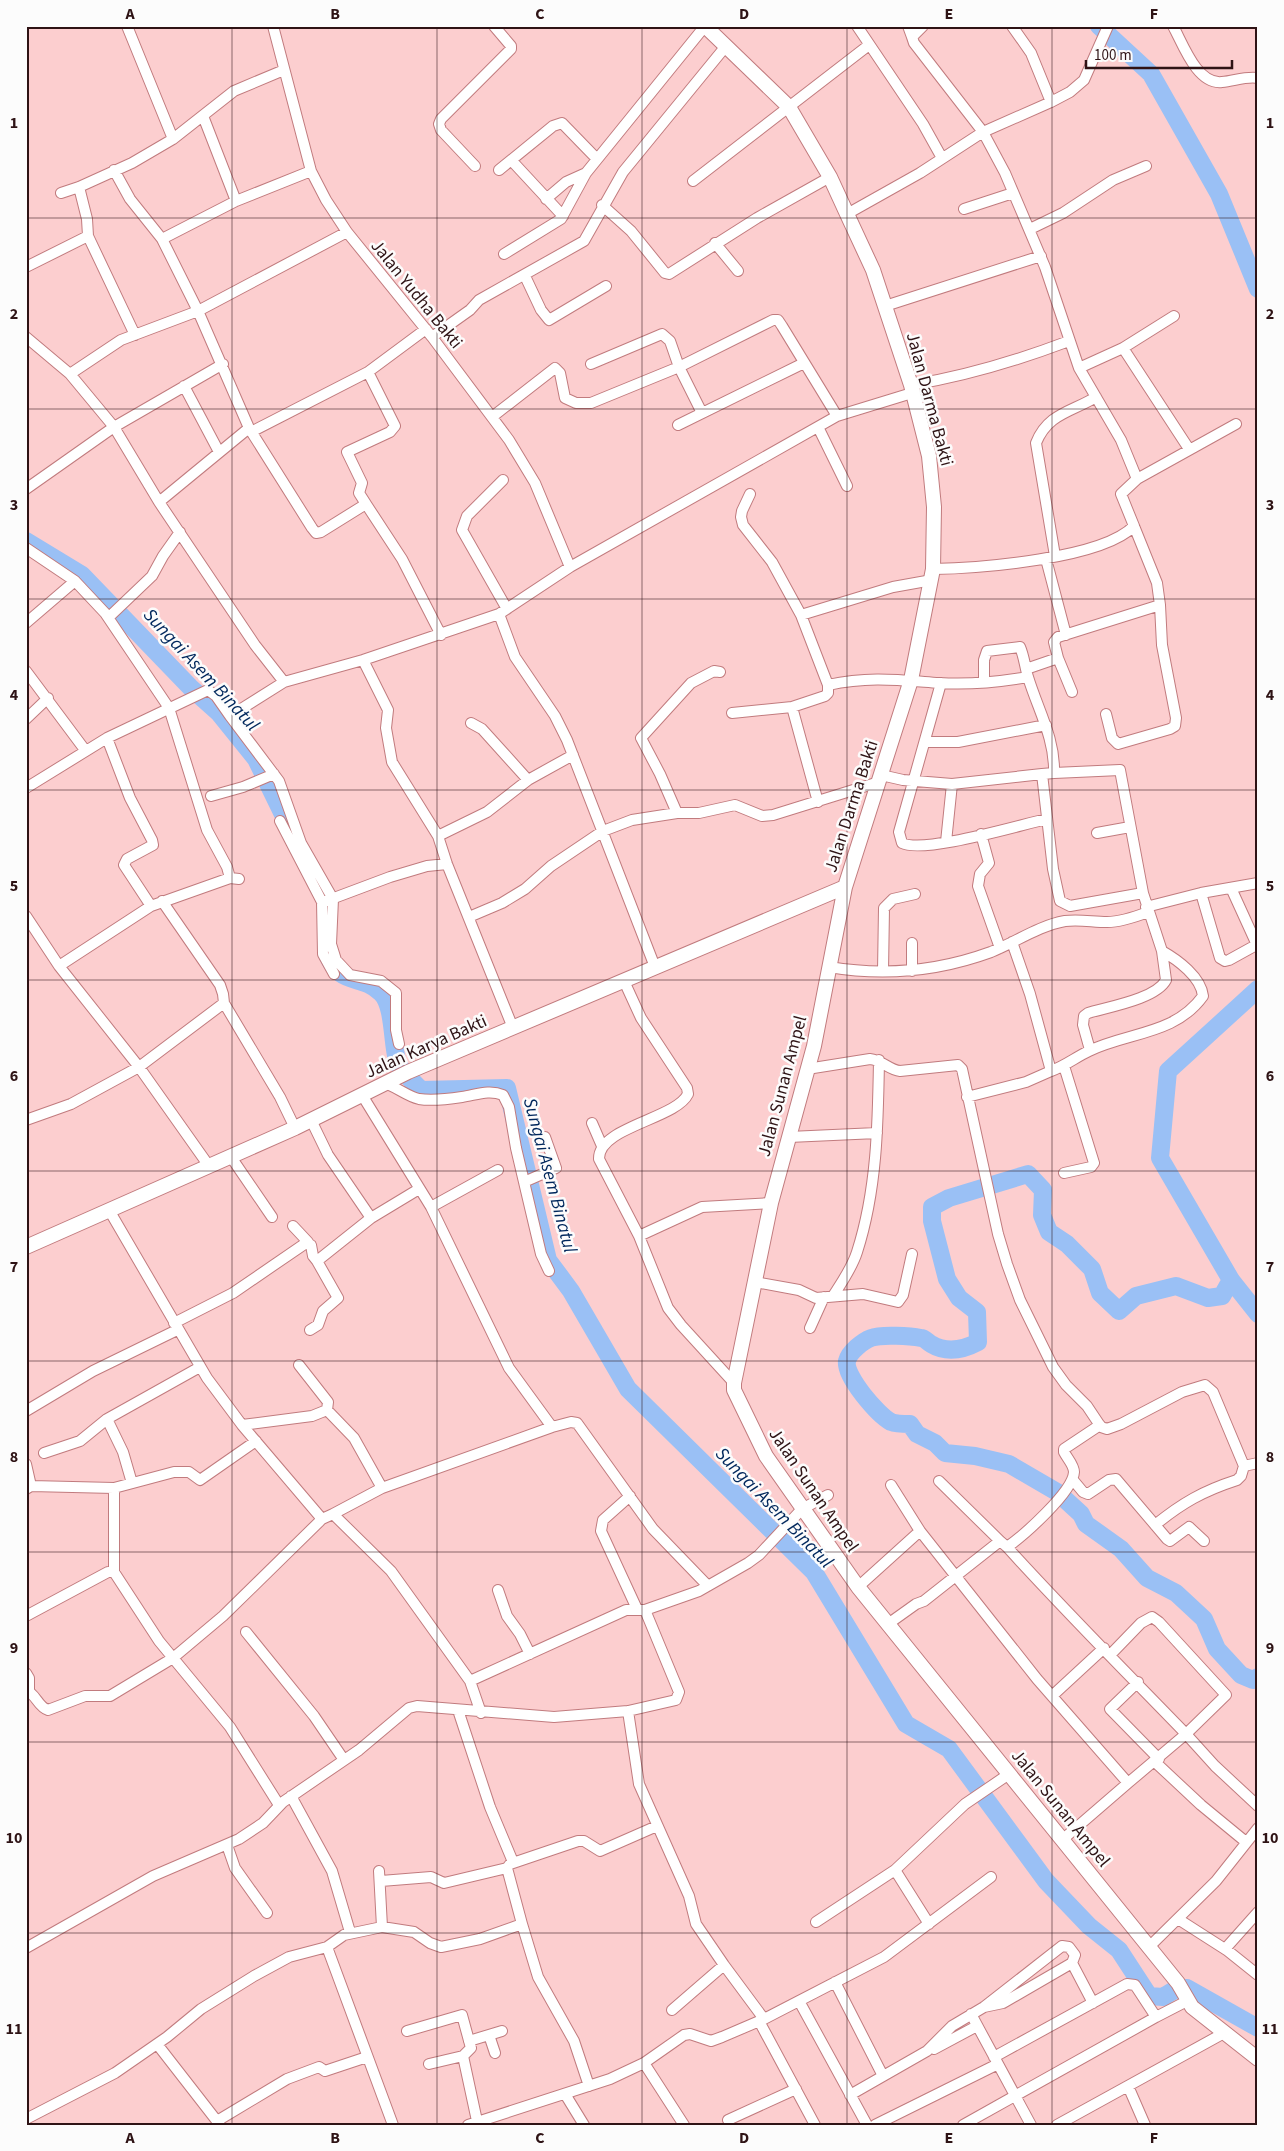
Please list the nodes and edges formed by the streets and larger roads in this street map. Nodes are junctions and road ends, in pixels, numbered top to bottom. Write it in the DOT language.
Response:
graph roads {
  1 [pos="127,26"];
  2 [pos="273,26"];
  3 [pos="494,26"];
  4 [pos="705,26"];
  5 [pos="856,26"];
  6 [pos="908,26"];
  7 [pos="923,26"];
  8 [pos="1012,26"];
  9 [pos="1108,26"];
  10 [pos="1173,26"];
  11 [pos="912,37"];
  12 [pos="869,45"];
  13 [pos="726,46"];
  14 [pos="284,70"];
  15 [pos="1258,78"];
  16 [pos="1051,102"];
  17 [pos="789,107"];
  18 [pos="203,116"];
  19 [pos="983,132"];
  20 [pos="173,139"];
  21 [pos="942,158"];
  22 [pos="596,159"];
  23 [pos="512,161"];
  24 [pos="475,166"];
  25 [pos="1146,166"];
  26 [pos="114,170"];
  27 [pos="500,170"];
  28 [pos="311,171"];
  29 [pos="586,173"];
  30 [pos="830,177"];
  31 [pos="693,181"];
  32 [pos="79,187"];
  33 [pos="60,193"];
  34 [pos="1013,193"];
  35 [pos="546,199"];
  36 [pos="236,201"];
  37 [pos="602,205"];
  38 [pos="964,209"];
  39 [pos="847,214"];
  40 [pos="563,216"];
  41 [pos="1030,229"];
  42 [pos="347,232"];
  43 [pos="88,236"];
  44 [pos="162,239"];
  45 [pos="714,243"];
  46 [pos="504,254"];
  47 [pos="1041,256"];
  48 [pos="26,267"];
  49 [pos="738,271"];
  50 [pos="525,276"];
  51 [pos="606,286"];
  52 [pos="885,306"];
  53 [pos="198,311"];
  54 [pos="1174,316"];
  55 [pos="429,333"];
  56 [pos="135,335"];
  57 [pos="26,337"];
  58 [pos="1069,341"];
  59 [pos="1123,348"];
  60 [pos="804,363"];
  61 [pos="223,364"];
  62 [pos="591,364"];
  63 [pos="679,367"];
  64 [pos="1079,368"];
  65 [pos="368,372"];
  66 [pos="70,374"];
  67 [pos="184,386"];
  68 [pos="912,389"];
  69 [pos="1096,397"];
  70 [pos="702,413"];
  71 [pos="837,416"];
  72 [pos="492,417"];
  73 [pos="1236,424"];
  74 [pos="678,425"];
  75 [pos="818,426"];
  76 [pos="114,428"];
  77 [pos="250,430"];
  78 [pos="1189,449"];
  79 [pos="220,452"];
  80 [pos="1137,479"];
  81 [pos="503,480"];
  82 [pos="847,486"];
  83 [pos="26,488"];
  84 [pos="750,494"];
  85 [pos="159,502"];
  86 [pos="366,504"];
  87 [pos="1134,526"];
  88 [pos="180,532"];
  89 [pos="26,548"];
  90 [pos="1051,558"];
  91 [pos="570,567"];
  92 [pos="932,574"];
  93 [pos="75,581"];
  94 [pos="1160,605"];
  95 [pos="503,611"];
  96 [pos="802,615"];
  97 [pos="110,616"];
  98 [pos="26,623"];
  99 [pos="1066,634"];
  100 [pos="441,635"];
  101 [pos="1058,658"];
  102 [pos="363,660"];
  103 [pos="26,670"];
  104 [pos="720,672"];
  105 [pos="1027,673"];
  106 [pos="920,681"];
  107 [pos="284,682"];
  108 [pos="984,682"];
  109 [pos="941,683"];
  110 [pos="828,685"];
  111 [pos="1072,692"];
  112 [pos="48,698"];
  113 [pos="792,707"];
  114 [pos="169,708"];
  115 [pos="732,713"];
  116 [pos="1106,714"];
  117 [pos="230,716"];
  118 [pos="26,719"];
  119 [pos="471,723"];
  120 [pos="1046,725"];
  121 [pos="107,738"];
  122 [pos="925,742"];
  123 [pos="85,750"];
  124 [pos="573,755"];
  125 [pos="1054,773"];
  126 [pos="1042,774"];
  127 [pos="273,775"];
  128 [pos="880,779"];
  129 [pos="528,780"];
  130 [pos="914,782"];
  131 [pos="952,784"];
  132 [pos="26,788"];
  133 [pos="211,796"];
  134 [pos="818,802"];
  135 [pos="676,813"];
  136 [pos="1047,819"];
  137 [pos="280,821"];
  138 [pos="1130,827"];
  139 [pos="603,832"];
  140 [pos="1097,833"];
  141 [pos="981,834"];
  142 [pos="438,836"];
  143 [pos="946,842"];
  144 [pos="446,864"];
  145 [pos="1258,883"];
  146 [pos="845,887"];
  147 [pos="1231,888"];
  148 [pos="1201,892"];
  149 [pos="1143,893"];
  150 [pos="915,894"];
  151 [pos="162,901"];
  152 [pos="327,901"];
  153 [pos="151,906"];
  154 [pos="1147,910"];
  155 [pos="26,916"];
  156 [pos="469,918"];
  157 [pos="1012,942"];
  158 [pos="912,943"];
  159 [pos="1257,945"];
  160 [pos="1000,948"];
  161 [pos="327,952"];
  162 [pos="1162,952"];
  163 [pos="59,966"];
  164 [pos="829,967"];
  165 [pos="655,968"];
  166 [pos="883,971"];
  167 [pos="912,971"];
  168 [pos="334,974"];
  169 [pos="624,981"];
  170 [pos="224,1003"];
  171 [pos="513,1028"];
  172 [pos="399,1044"];
  173 [pos="1090,1050"];
  174 [pos="879,1060"];
  175 [pos="1064,1066"];
  176 [pos="139,1067"];
  177 [pos="807,1069"];
  178 [pos="1051,1071"];
  179 [pos="389,1081"];
  180 [pos="362,1095"];
  181 [pos="967,1097"];
  182 [pos="26,1120"];
  183 [pos="311,1120"];
  184 [pos="592,1123"];
  185 [pos="295,1128"];
  186 [pos="877,1132"];
  187 [pos="546,1137"];
  188 [pos="789,1137"];
  189 [pos="602,1146"];
  190 [pos="231,1157"];
  191 [pos="209,1166"];
  192 [pos="498,1170"];
  193 [pos="1064,1173"];
  194 [pos="525,1181"];
  195 [pos="419,1189"];
  196 [pos="771,1203"];
  197 [pos="430,1207"];
  198 [pos="109,1210"];
  199 [pos="272,1217"];
  200 [pos="371,1218"];
  201 [pos="293,1226"];
  202 [pos="639,1236"];
  203 [pos="308,1242"];
  204 [pos="26,1247"];
  205 [pos="912,1254"];
  206 [pos="317,1261"];
  207 [pos="549,1271"];
  208 [pos="755,1282"];
  209 [pos="828,1296"];
  210 [pos="175,1326"];
  211 [pos="810,1328"];
  212 [pos="310,1330"];
  213 [pos="299,1365"];
  214 [pos="200,1367"];
  215 [pos="734,1383"];
  216 [pos="327,1410"];
  217 [pos="26,1411"];
  218 [pos="107,1419"];
  219 [pos="242,1425"];
  220 [pos="1100,1425"];
  221 [pos="552,1428"];
  222 [pos="256,1441"];
  223 [pos="44,1453"];
  224 [pos="1258,1463"];
  225 [pos="26,1464"];
  226 [pos="1244,1466"];
  227 [pos="1073,1480"];
  228 [pos="939,1481"];
  229 [pos="132,1483"];
  230 [pos="891,1485"];
  231 [pos="29,1487"];
  232 [pos="114,1488"];
  233 [pos="382,1488"];
  234 [pos="828,1495"];
  235 [pos="630,1496"];
  236 [pos="802,1509"];
  237 [pos="333,1514"];
  238 [pos="322,1519"];
  239 [pos="1155,1525"];
  240 [pos="920,1531"];
  241 [pos="1204,1541"];
  242 [pos="1004,1544"];
  243 [pos="114,1572"];
  244 [pos="958,1575"];
  245 [pos="708,1586"];
  246 [pos="858,1588"];
  247 [pos="498,1590"];
  248 [pos="641,1609"];
  249 [pos="26,1616"];
  250 [pos="888,1624"];
  251 [pos="246,1632"];
  252 [pos="1107,1651"];
  253 [pos="530,1654"];
  254 [pos="173,1658"];
  255 [pos="26,1673"];
  256 [pos="470,1681"];
  257 [pos="1138,1682"];
  258 [pos="28,1690"];
  259 [pos="1052,1696"];
  260 [pos="458,1710"];
  261 [pos="628,1711"];
  262 [pos="481,1712"];
  263 [pos="1186,1734"];
  264 [pos="344,1760"];
  265 [pos="1157,1760"];
  266 [pos="1009,1774"];
  267 [pos="1128,1783"];
  268 [pos="291,1796"];
  269 [pos="279,1805"];
  270 [pos="1258,1806"];
  271 [pos="657,1826"];
  272 [pos="1258,1828"];
  273 [pos="1062,1840"];
  274 [pos="1246,1842"];
  275 [pos="227,1844"];
  276 [pos="510,1865"];
  277 [pos="895,1870"];
  278 [pos="991,1877"];
  279 [pos="1258,1912"];
  280 [pos="267,1913"];
  281 [pos="1178,1918"];
  282 [pos="816,1922"];
  283 [pos="522,1924"];
  284 [pos="929,1924"];
  285 [pos="382,1927"];
  286 [pos="350,1932"];
  287 [pos="327,1947"];
  288 [pos="1149,1947"];
  289 [pos="26,1948"];
  290 [pos="1225,1949"];
  291 [pos="1072,1963"];
  292 [pos="724,1965"];
  293 [pos="1258,1975"];
  294 [pos="835,1982"];
  295 [pos="1183,1993"];
  296 [pos="798,2000"];
  297 [pos="1092,2003"];
  298 [pos="984,2007"];
  299 [pos="672,2010"];
  300 [pos="971,2014"];
  301 [pos="1156,2017"];
  302 [pos="761,2020"];
  303 [pos="977,2026"];
  304 [pos="407,2031"];
  305 [pos="502,2031"];
  306 [pos="1224,2033"];
  307 [pos="489,2035"];
  308 [pos="469,2041"];
  309 [pos="157,2044"];
  310 [pos="927,2052"];
  311 [pos="495,2053"];
  312 [pos="463,2056"];
  313 [pos="367,2057"];
  314 [pos="1258,2060"];
  315 [pos="996,2061"];
  316 [pos="644,2063"];
  317 [pos="429,2064"];
  318 [pos="883,2076"];
  319 [pos="589,2086"];
  320 [pos="1128,2086"];
  321 [pos="796,2089"];
  322 [pos="565,2094"];
  323 [pos="850,2095"];
  324 [pos="1016,2097"];
  325 [pos="26,2119"];
  326 [pos="728,2120"];
  327 [pos="218,2123"];
  328 [pos="472,2123"];
  329 [pos="393,2125"];
  330 [pos="584,2125"];
  331 [pos="684,2125"];
  332 [pos="815,2125"];
  333 [pos="867,2125"];
  334 [pos="876,2125"];
  335 [pos="963,2125"];
  336 [pos="1031,2125"];
  337 [pos="1058,2125"];
  338 [pos="1145,2125"];
  1 -- 20 [label="street"];
  2 -- 14 [label="street, Jalan Yudha Bakti"];
  3 -- 24 [label="street"];
  4 -- 13 [label="street, Jalan Darma Bakti"];
  4 -- 22 [label="street"];
  5 -- 12 [label="street"];
  6 -- 11 [label="street"];
  7 -- 11 [label="street"];
  8 -- 16 [label="street"];
  9 -- 16 [label="street"];
  10 -- 15 [label="street"];
  11 -- 19 [label="street"];
  12 -- 17 [label="street"];
  12 -- 21 [label="street"];
  13 -- 17 [label="street, Jalan Darma Bakti"];
  13 -- 37 [label="street"];
  14 -- 18 [label="street"];
  14 -- 28 [label="street, Jalan Yudha Bakti"];
  16 -- 19 [label="street"];
  17 -- 30 [label="street, Jalan Darma Bakti"];
  17 -- 31 [label="street"];
  18 -- 20 [label="street"];
  18 -- 36 [label="street"];
  19 -- 21 [label="street"];
  19 -- 34 [label="street"];
  20 -- 26 [label="street"];
  21 -- 39 [label="street"];
  22 -- 23 [label="street"];
  22 -- 29 [label="street"];
  23 -- 27 [label="street"];
  23 -- 35 [label="street"];
  25 -- 41 [label="street"];
  26 -- 32 [label="street"];
  26 -- 44 [label="street"];
  28 -- 36 [label="street"];
  28 -- 42 [label="street, Jalan Yudha Bakti"];
  29 -- 35 [label="street"];
  29 -- 40 [label="street"];
  30 -- 39 [label="street, Jalan Darma Bakti"];
  30 -- 45 [label="street"];
  32 -- 33 [label="street"];
  32 -- 43 [label="street"];
  34 -- 38 [label="street"];
  34 -- 41 [label="street"];
  35 -- 40 [label="street"];
  36 -- 44 [label="street"];
  37 -- 45 [label="street"];
  37 -- 50 [label="street"];
  39 -- 52 [label="street, Jalan Darma Bakti"];
  40 -- 46 [label="street"];
  41 -- 47 [label="street"];
  42 -- 53 [label="street"];
  42 -- 55 [label="street, Jalan Yudha Bakti"];
  43 -- 48 [label="street"];
  43 -- 56 [label="street"];
  44 -- 53 [label="street"];
  45 -- 49 [label="street"];
  47 -- 52 [label="street"];
  47 -- 58 [label="street"];
  50 -- 51 [label="street"];
  50 -- 55 [label="street"];
  52 -- 68 [label="street, Jalan Darma Bakti"];
  53 -- 56 [label="street"];
  53 -- 61 [label="street"];
  54 -- 59 [label="street"];
  55 -- 65 [label="street"];
  55 -- 72 [label="street, Jalan Yudha Bakti"];
  56 -- 66 [label="street"];
  57 -- 66 [label="street"];
  58 -- 64 [label="street"];
  58 -- 68 [label="street"];
  59 -- 64 [label="street"];
  59 -- 78 [label="street"];
  60 -- 63 [label="street"];
  60 -- 70 [label="street"];
  60 -- 71 [label="street"];
  61 -- 67 [label="street"];
  61 -- 77 [label="street"];
  62 -- 63 [label="street"];
  63 -- 70 [label="street"];
  63 -- 72 [label="street"];
  64 -- 69 [label="street"];
  65 -- 77 [label="street"];
  65 -- 86 [label="street"];
  66 -- 76 [label="street"];
  67 -- 76 [label="street"];
  67 -- 79 [label="street"];
  68 -- 71 [label="street"];
  68 -- 92 [label="street, Jalan Darma Bakti"];
  69 -- 80 [label="street"];
  69 -- 90 [label="street"];
  70 -- 74 [label="street"];
  71 -- 75 [label="street"];
  72 -- 91 [label="street, Jalan Yudha Bakti"];
  73 -- 78 [label="street"];
  75 -- 82 [label="street"];
  75 -- 91 [label="street"];
  76 -- 83 [label="street"];
  76 -- 85 [label="street"];
  77 -- 79 [label="street"];
  77 -- 86 [label="street"];
  78 -- 80 [label="street"];
  79 -- 85 [label="street"];
  80 -- 87 [label="street"];
  81 -- 95 [label="street"];
  84 -- 96 [label="street"];
  85 -- 88 [label="street"];
  86 -- 100 [label="street"];
  87 -- 90 [label="street"];
  87 -- 94 [label="street"];
  88 -- 97 [label="street"];
  88 -- 107 [label="street"];
  89 -- 93 [label="street"];
  90 -- 92 [label="street"];
  90 -- 99 [label="street"];
  91 -- 95 [label="street"];
  92 -- 96 [label="street"];
  92 -- 106 [label="street, Jalan Darma Bakti"];
  93 -- 97 [label="street"];
  93 -- 98 [label="street"];
  94 -- 99 [label="street"];
  94 -- 116 [label="street"];
  95 -- 100 [label="street"];
  95 -- 124 [label="street"];
  96 -- 110 [label="street"];
  97 -- 114 [label="street"];
  99 -- 101 [label="street"];
  100 -- 102 [label="street"];
  101 -- 105 [label="street"];
  101 -- 111 [label="street"];
  102 -- 107 [label="street"];
  102 -- 142 [label="street"];
  103 -- 112 [label="street"];
  104 -- 135 [label="street"];
  105 -- 108 [label="street"];
  105 -- 108 [label="street"];
  105 -- 120 [label="street"];
  106 -- 109 [label="street"];
  106 -- 110 [label="street"];
  106 -- 128 [label="street, Jalan Darma Bakti"];
  107 -- 117 [label="street"];
  108 -- 109 [label="street"];
  109 -- 122 [label="street"];
  110 -- 113 [label="street"];
  112 -- 118 [label="street"];
  112 -- 123 [label="street"];
  113 -- 115 [label="street"];
  113 -- 134 [label="street"];
  114 -- 117 [label="street"];
  114 -- 121 [label="street"];
  114 -- 151 [label="street"];
  117 -- 127 [label="street"];
  119 -- 129 [label="street"];
  120 -- 122 [label="street"];
  120 -- 125 [label="street"];
  121 -- 123 [label="street"];
  121 -- 153 [label="street"];
  122 -- 130 [label="street"];
  123 -- 132 [label="street"];
  124 -- 129 [label="street"];
  124 -- 139 [label="street"];
  125 -- 126 [label="street"];
  125 -- 138 [label="street"];
  126 -- 131 [label="street"];
  126 -- 136 [label="street"];
  127 -- 133 [label="street"];
  127 -- 152 [label="street"];
  128 -- 130 [label="street"];
  128 -- 134 [label="street"];
  128 -- 146 [label="street, Jalan Darma Bakti"];
  129 -- 142 [label="street"];
  130 -- 131 [label="street"];
  130 -- 143 [label="street"];
  131 -- 143 [label="street"];
  134 -- 135 [label="street"];
  135 -- 139 [label="street"];
  136 -- 141 [label="street"];
  136 -- 149 [label="street"];
  137 -- 152 [label="street"];
  138 -- 140 [label="street"];
  138 -- 149 [label="street"];
  139 -- 156 [label="street"];
  139 -- 165 [label="street"];
  141 -- 143 [label="street"];
  141 -- 160 [label="street"];
  142 -- 144 [label="street"];
  144 -- 152 [label="street"];
  144 -- 156 [label="street"];
  145 -- 147 [label="street"];
  146 -- 164 [label="street, Jalan Sunan Ampel"];
  146 -- 165 [label="street, Jalan Karya Bakti"];
  147 -- 148 [label="street"];
  147 -- 159 [label="street"];
  148 -- 154 [label="street"];
  148 -- 159 [label="street"];
  149 -- 154 [label="street"];
  150 -- 166 [label="street"];
  151 -- 153 [label="street"];
  151 -- 170 [label="street"];
  152 -- 161 [label="street"];
  153 -- 163 [label="street"];
  154 -- 157 [label="street"];
  154 -- 162 [label="street"];
  155 -- 163 [label="street"];
  156 -- 171 [label="street"];
  157 -- 160 [label="street"];
  157 -- 178 [label="street"];
  158 -- 167 [label="street"];
  160 -- 167 [label="street"];
  161 -- 168 [label="street"];
  161 -- 172 [label="street"];
  162 -- 173 [label="street"];
  162 -- 173 [label="street"];
  163 -- 176 [label="street"];
  164 -- 166 [label="street"];
  164 -- 177 [label="street, Jalan Sunan Ampel"];
  165 -- 169 [label="street, Jalan Karya Bakti"];
  166 -- 167 [label="street"];
  169 -- 171 [label="street, Jalan Karya Bakti"];
  169 -- 189 [label="street"];
  170 -- 176 [label="street"];
  170 -- 185 [label="street"];
  171 -- 179 [label="street, Jalan Karya Bakti"];
  173 -- 175 [label="street"];
  174 -- 177 [label="street"];
  174 -- 181 [label="street"];
  174 -- 186 [label="street"];
  175 -- 178 [label="street"];
  175 -- 193 [label="street"];
  176 -- 182 [label="street"];
  176 -- 191 [label="street"];
  177 -- 188 [label="street, Jalan Sunan Ampel"];
  178 -- 181 [label="street"];
  179 -- 180 [label="street, Jalan Karya Bakti"];
  179 -- 194 [label="street"];
  180 -- 183 [label="street, Jalan Karya Bakti"];
  180 -- 195 [label="street"];
  181 -- 220 [label="street"];
  183 -- 185 [label="street, Jalan Karya Bakti"];
  183 -- 200 [label="street"];
  184 -- 189 [label="street"];
  185 -- 190 [label="street, Jalan Karya Bakti"];
  186 -- 188 [label="street"];
  186 -- 209 [label="street"];
  187 -- 194 [label="street"];
  188 -- 196 [label="street, Jalan Sunan Ampel"];
  189 -- 202 [label="street"];
  190 -- 191 [label="street, Jalan Karya Bakti"];
  190 -- 199 [label="street"];
  191 -- 198 [label="street, Jalan Karya Bakti"];
  192 -- 197 [label="street"];
  194 -- 207 [label="street"];
  195 -- 197 [label="street"];
  195 -- 200 [label="street"];
  196 -- 202 [label="street"];
  196 -- 208 [label="street, Jalan Sunan Ampel"];
  197 -- 221 [label="street"];
  198 -- 204 [label="street, Jalan Karya Bakti"];
  198 -- 210 [label="street"];
  200 -- 206 [label="street"];
  201 -- 203 [label="street"];
  202 -- 215 [label="street"];
  203 -- 206 [label="street"];
  203 -- 210 [label="street"];
  205 -- 209 [label="street"];
  206 -- 212 [label="street"];
  208 -- 209 [label="street"];
  208 -- 215 [label="street, Jalan Sunan Ampel"];
  209 -- 211 [label="street"];
  210 -- 214 [label="street"];
  210 -- 217 [label="street"];
  213 -- 216 [label="street"];
  214 -- 218 [label="street"];
  214 -- 219 [label="street"];
  215 -- 236 [label="street, Jalan Sunan Ampel"];
  216 -- 219 [label="street"];
  216 -- 233 [label="street"];
  218 -- 223 [label="street"];
  218 -- 229 [label="street"];
  219 -- 222 [label="street"];
  220 -- 226 [label="street"];
  220 -- 227 [label="street"];
  221 -- 233 [label="street"];
  221 -- 235 [label="street"];
  222 -- 229 [label="street"];
  222 -- 238 [label="street"];
  224 -- 226 [label="street"];
  225 -- 231 [label="street"];
  226 -- 239 [label="street"];
  227 -- 239 [label="street"];
  227 -- 242 [label="street"];
  228 -- 242 [label="street"];
  229 -- 232 [label="street"];
  230 -- 240 [label="street"];
  231 -- 232 [label="street"];
  232 -- 243 [label="street"];
  233 -- 237 [label="street"];
  234 -- 236 [label="street"];
  235 -- 245 [label="street"];
  235 -- 248 [label="street"];
  236 -- 245 [label="street"];
  236 -- 246 [label="street, Jalan Sunan Ampel"];
  237 -- 238 [label="street"];
  237 -- 256 [label="street"];
  238 -- 254 [label="street"];
  239 -- 241 [label="street"];
  240 -- 244 [label="street"];
  240 -- 246 [label="street"];
  242 -- 244 [label="street"];
  242 -- 252 [label="street"];
  243 -- 249 [label="street"];
  243 -- 254 [label="street"];
  244 -- 250 [label="street"];
  244 -- 259 [label="street"];
  245 -- 248 [label="street"];
  246 -- 250 [label="street, Jalan Sunan Ampel"];
  247 -- 253 [label="street"];
  248 -- 253 [label="street"];
  248 -- 261 [label="street"];
  250 -- 266 [label="street, Jalan Sunan Ampel"];
  251 -- 264 [label="street"];
  252 -- 257 [label="street"];
  252 -- 259 [label="street"];
  252 -- 263 [label="street"];
  253 -- 256 [label="street"];
  254 -- 258 [label="street"];
  254 -- 269 [label="street"];
  255 -- 258 [label="street"];
  256 -- 262 [label="street"];
  257 -- 263 [label="street"];
  257 -- 265 [label="street"];
  259 -- 267 [label="street"];
  260 -- 262 [label="street"];
  260 -- 264 [label="street"];
  260 -- 276 [label="street"];
  261 -- 262 [label="street"];
  261 -- 271 [label="street"];
  263 -- 265 [label="street"];
  263 -- 270 [label="street"];
  264 -- 268 [label="street"];
  265 -- 267 [label="street"];
  265 -- 274 [label="street"];
  266 -- 273 [label="street, Jalan Sunan Ampel"];
  266 -- 277 [label="street"];
  267 -- 273 [label="street"];
  268 -- 269 [label="street"];
  268 -- 286 [label="street"];
  269 -- 275 [label="street"];
  271 -- 276 [label="street"];
  271 -- 292 [label="street"];
  272 -- 274 [label="street"];
  273 -- 288 [label="street, Jalan Sunan Ampel"];
  274 -- 281 [label="street"];
  275 -- 280 [label="street"];
  275 -- 289 [label="street"];
  276 -- 283 [label="street"];
  276 -- 285 [label="street"];
  277 -- 282 [label="street"];
  277 -- 284 [label="street"];
  278 -- 284 [label="street"];
  279 -- 290 [label="street"];
  281 -- 288 [label="street"];
  281 -- 290 [label="street"];
  283 -- 285 [label="street"];
  283 -- 319 [label="street"];
  284 -- 294 [label="street"];
  285 -- 286 [label="street"];
  286 -- 287 [label="street"];
  287 -- 309 [label="street"];
  287 -- 313 [label="street"];
  288 -- 295 [label="street, Jalan Sunan Ampel"];
  290 -- 293 [label="street"];
  291 -- 297 [label="street"];
  291 -- 298 [label="street"];
  291 -- 298 [label="street"];
  292 -- 299 [label="street"];
  292 -- 302 [label="street"];
  294 -- 296 [label="street"];
  294 -- 318 [label="street"];
  295 -- 301 [label="street"];
  295 -- 306 [label="street, Jalan Sunan Ampel"];
  296 -- 302 [label="street"];
  296 -- 323 [label="street"];
  297 -- 301 [label="street"];
  297 -- 315 [label="street"];
  298 -- 300 [label="street"];
  300 -- 303 [label="street"];
  300 -- 310 [label="street"];
  301 -- 324 [label="street"];
  302 -- 316 [label="street"];
  302 -- 321 [label="street"];
  303 -- 310 [label="street"];
  303 -- 315 [label="street"];
  304 -- 308 [label="street"];
  305 -- 307 [label="street"];
  306 -- 314 [label="street, Jalan Sunan Ampel"];
  306 -- 320 [label="street"];
  307 -- 308 [label="street"];
  307 -- 311 [label="street"];
  308 -- 312 [label="street"];
  309 -- 325 [label="street"];
  309 -- 327 [label="street"];
  310 -- 318 [label="street"];
  312 -- 317 [label="street"];
  312 -- 328 [label="street"];
  313 -- 327 [label="street"];
  313 -- 329 [label="street"];
  315 -- 324 [label="street"];
  315 -- 334 [label="street"];
  316 -- 319 [label="street"];
  316 -- 331 [label="street"];
  318 -- 323 [label="street"];
  319 -- 322 [label="street"];
  320 -- 337 [label="street"];
  320 -- 338 [label="street"];
  321 -- 326 [label="street"];
  321 -- 332 [label="street"];
  322 -- 328 [label="street"];
  322 -- 330 [label="street"];
  323 -- 333 [label="street"];
  324 -- 335 [label="street"];
  324 -- 336 [label="street"];
}
